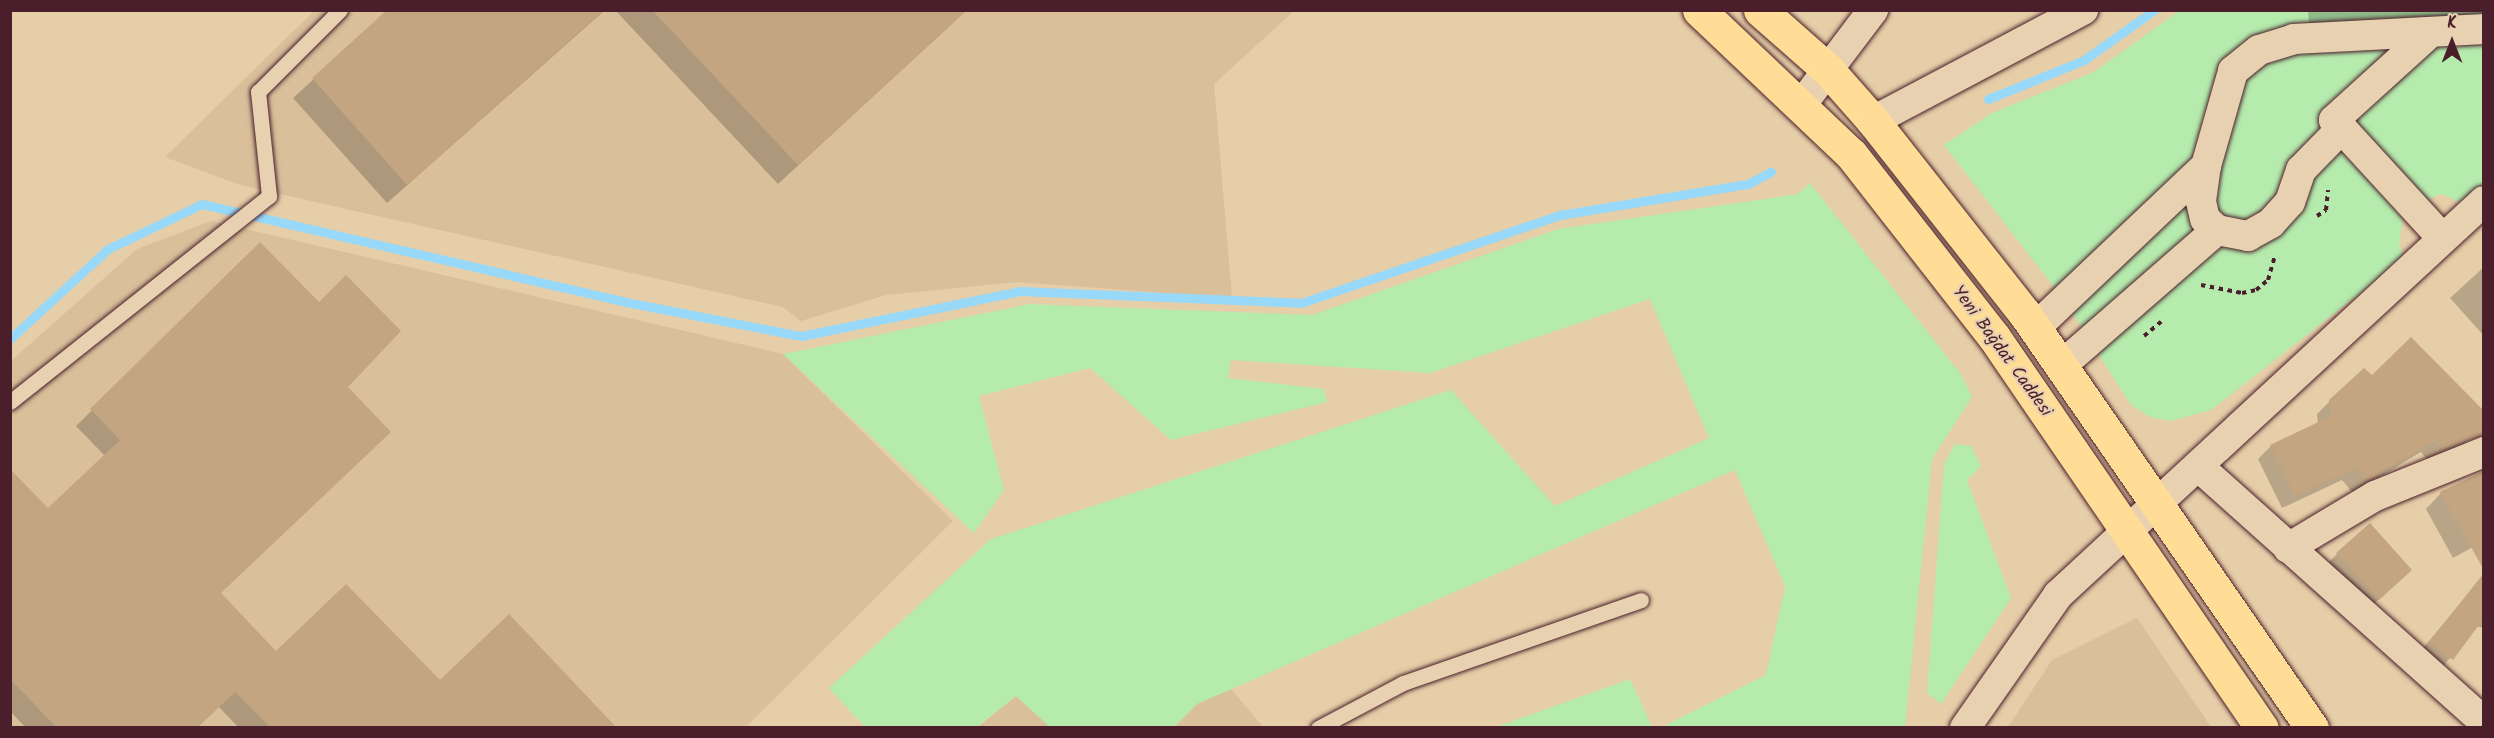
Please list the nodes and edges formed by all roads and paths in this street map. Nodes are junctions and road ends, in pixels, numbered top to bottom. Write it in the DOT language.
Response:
graph roads {
  1 [pos="340,10"];
  2 [pos="1700,10"];
  3 [pos="1760,10"];
  4 [pos="1873,10"];
  5 [pos="2083,10"];
  6 [pos="2484,29"];
  7 [pos="2431,32"];
  8 [pos="1828,70"];
  9 [pos="1802,104"];
  10 [pos="1873,121"];
  11 [pos="2342,128"];
  12 [pos="2206,166"];
  13 [pos="2484,201"];
  14 [pos="2217,230"];
  15 [pos="2442,238"];
  16 [pos="2036,328"];
  17 [pos="2062,365"];
  18 [pos="10,402"];
  19 [pos="2484,452"];
  20 [pos="2198,466"];
  21 [pos="2158,501"];
  22 [pos="2126,534"];
  23 [pos="2288,548"];
  24 [pos="1641,600"];
  25 [pos="2484,722"];
  26 [pos="1318,728"];
  27 [pos="1965,728"];
  28 [pos="2262,728"];
  29 [pos="2312,728"];
  1 -- 18 [label="lane"];
  2 -- 9 [label="main road, Yeni Bağdat Caddesi"];
  3 -- 8 [label="main road"];
  4 -- 8 [label="street"];
  5 -- 10 [label="street"];
  6 -- 7 [label="street"];
  7 -- 11 [label="street"];
  7 -- 12 [label="street"];
  8 -- 9 [label="street"];
  8 -- 10 [label="main road"];
  9 -- 22 [label="main road, Yeni Bağdat Caddesi"];
  10 -- 16 [label="main road"];
  11 -- 14 [label="street"];
  11 -- 15 [label="street"];
  12 -- 14 [label="street"];
  12 -- 16 [label="street"];
  13 -- 15 [label="street"];
  14 -- 17 [label="street"];
  15 -- 20 [label="street"];
  16 -- 17 [label="main road"];
  17 -- 21 [label="main road"];
  19 -- 23 [label="street"];
  20 -- 21 [label="street"];
  20 -- 23 [label="street"];
  21 -- 22 [label="street"];
  21 -- 29 [label="main road"];
  22 -- 27 [label="street"];
  22 -- 28 [label="main road, Yeni Bağdat Caddesi"];
  23 -- 25 [label="street"];
  24 -- 26 [label="lane"];
}
